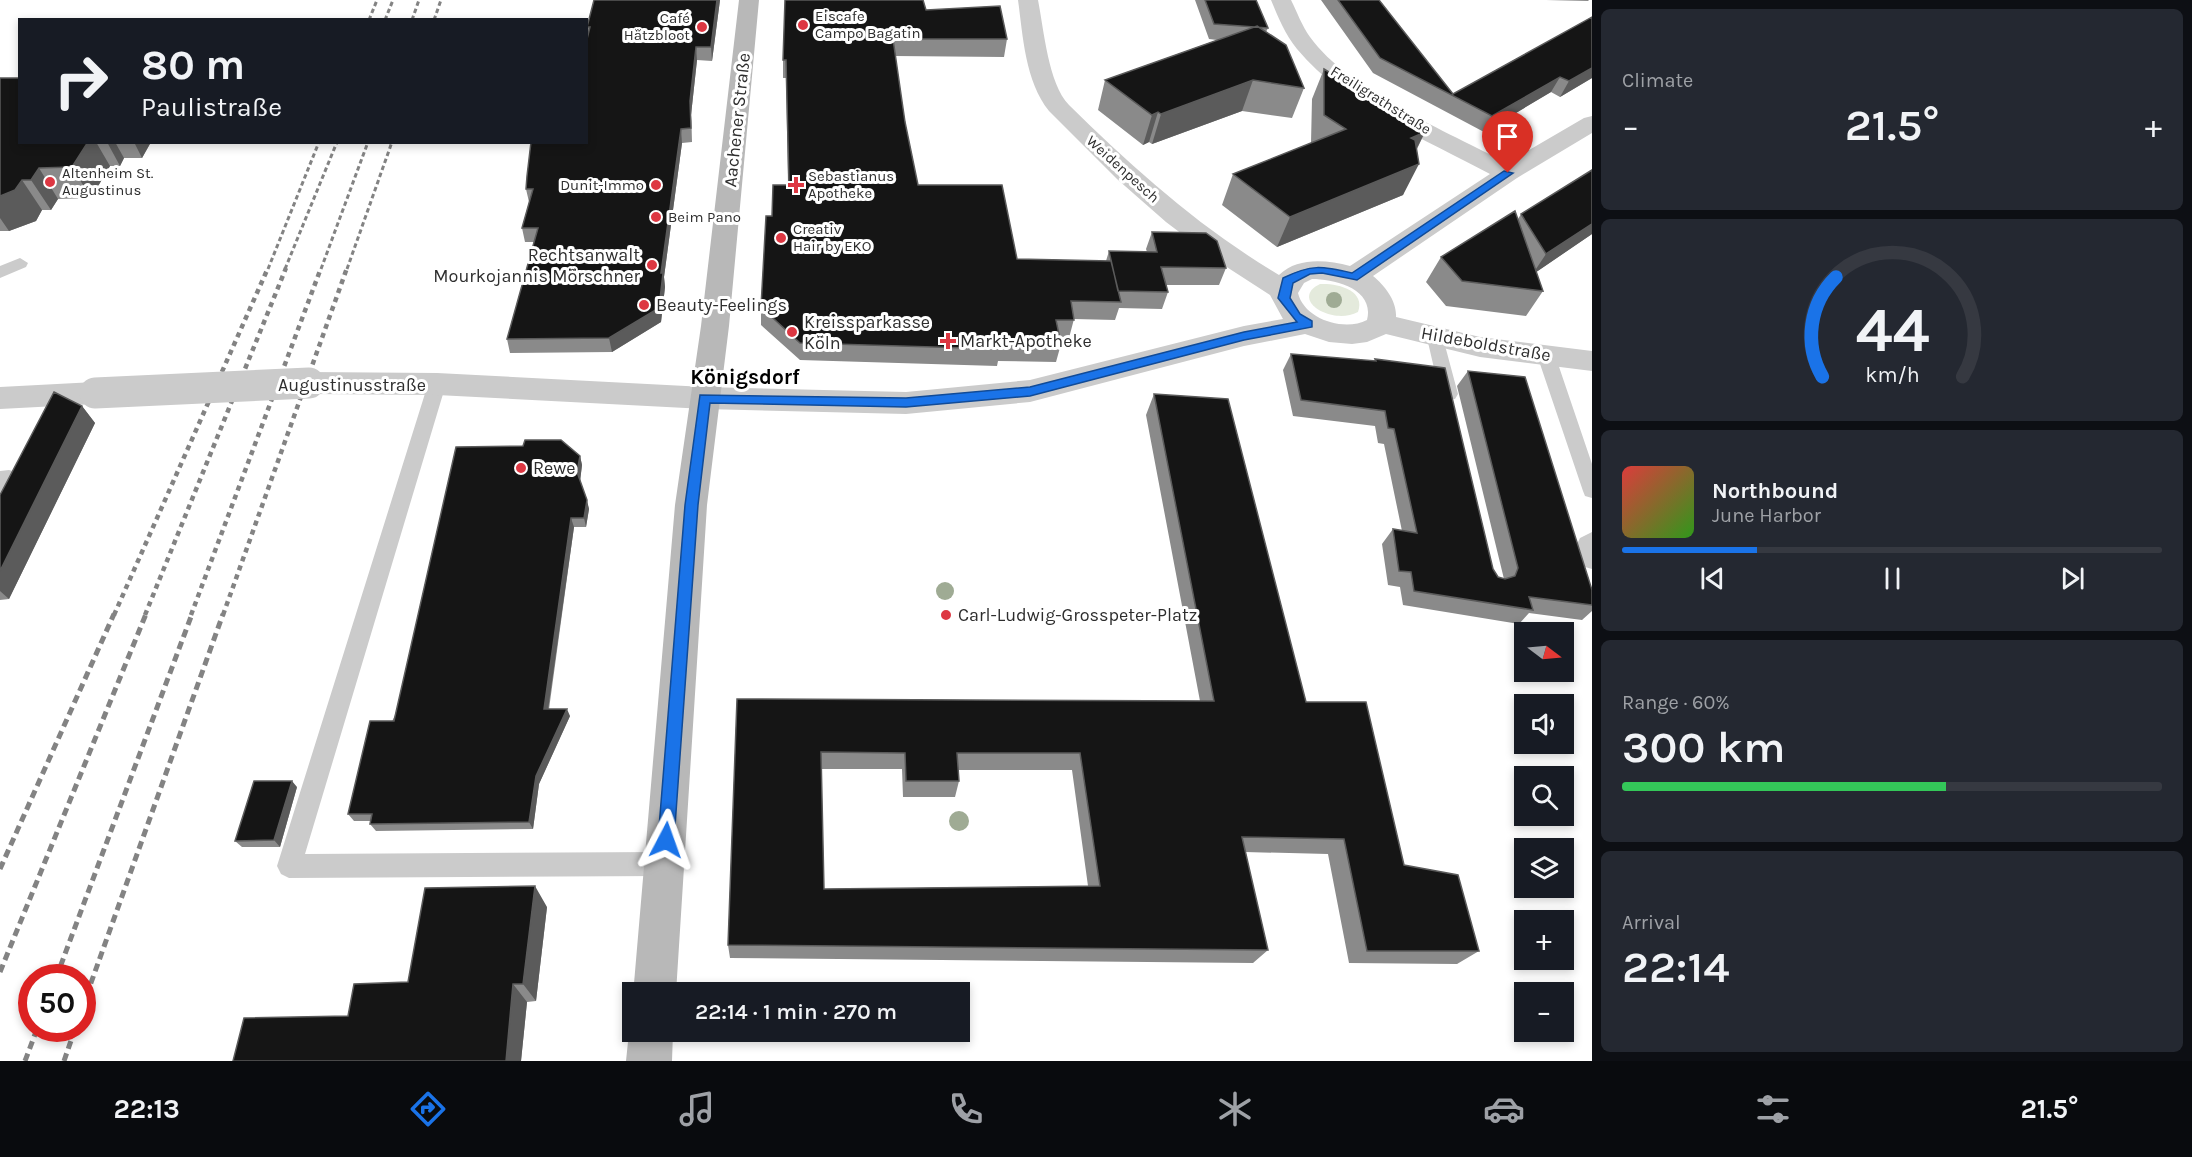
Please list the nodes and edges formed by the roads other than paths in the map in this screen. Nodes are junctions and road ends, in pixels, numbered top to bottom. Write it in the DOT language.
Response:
graph roads {
  1 [pos="749,0"];
  2 [pos="1028,0"];
  3 [pos="1281,0"];
  4 [pos="1592,123"];
  5 [pos="1508,173"];
  6 [pos="20,263"];
  7 [pos="0,273"];
  8 [pos="1353,277"];
  9 [pos="1284,290"];
  10 [pos="1380,323"];
  11 [pos="1308,324"];
  12 [pos="1436,338"];
  13 [pos="1546,355"];
  14 [pos="1592,361"];
  15 [pos="437,384"];
  16 [pos="0,398"];
  17 [pos="705,398"];
  18 [pos="1452,408"];
  19 [pos="0,478"];
  20 [pos="1592,491"];
  21 [pos="0,494"];
  22 [pos="1592,540"];
  23 [pos="1592,561"];
  24 [pos="664,864"];
  25 [pos="655,982"];
  26 [pos="650,1042"];
  27 [pos="649,1061"];
  1 -- 17 [label="main road, Aachener Straße"];
  2 -- 9 [label="street, Weidenpesch"];
  3 -- 5 [label="street, Freiligrathstraße"];
  4 -- 5 [label="street"];
  5 -- 8 [label="street"];
  6 -- 7 [label="lane"];
  8 -- 9 [label="street"];
  8 -- 10 [label="street"];
  9 -- 11 [label="street"];
  10 -- 11 [label="street"];
  10 -- 12 [label="street, Hildeboldstraße"];
  11 -- 17 [label="street, Augustinusstraße"];
  12 -- 13 [label="street, Hildeboldstraße"];
  12 -- 18 [label="lane"];
  13 -- 14 [label="street, Hildeboldstraße"];
  13 -- 20 [label="lane"];
  15 -- 16 [label="street, Augustinusstraße, bridge"];
  15 -- 17 [label="street, Augustinusstraße"];
  15 -- 24 [label="lane"];
  17 -- 24 [label="main road, Aachener Straße"];
  19 -- 21 [label="lane"];
  22 -- 23 [label="lane"];
  24 -- 25 [label="main road, Aachener Straße"];
  26 -- 27 [label="main road"];
}
